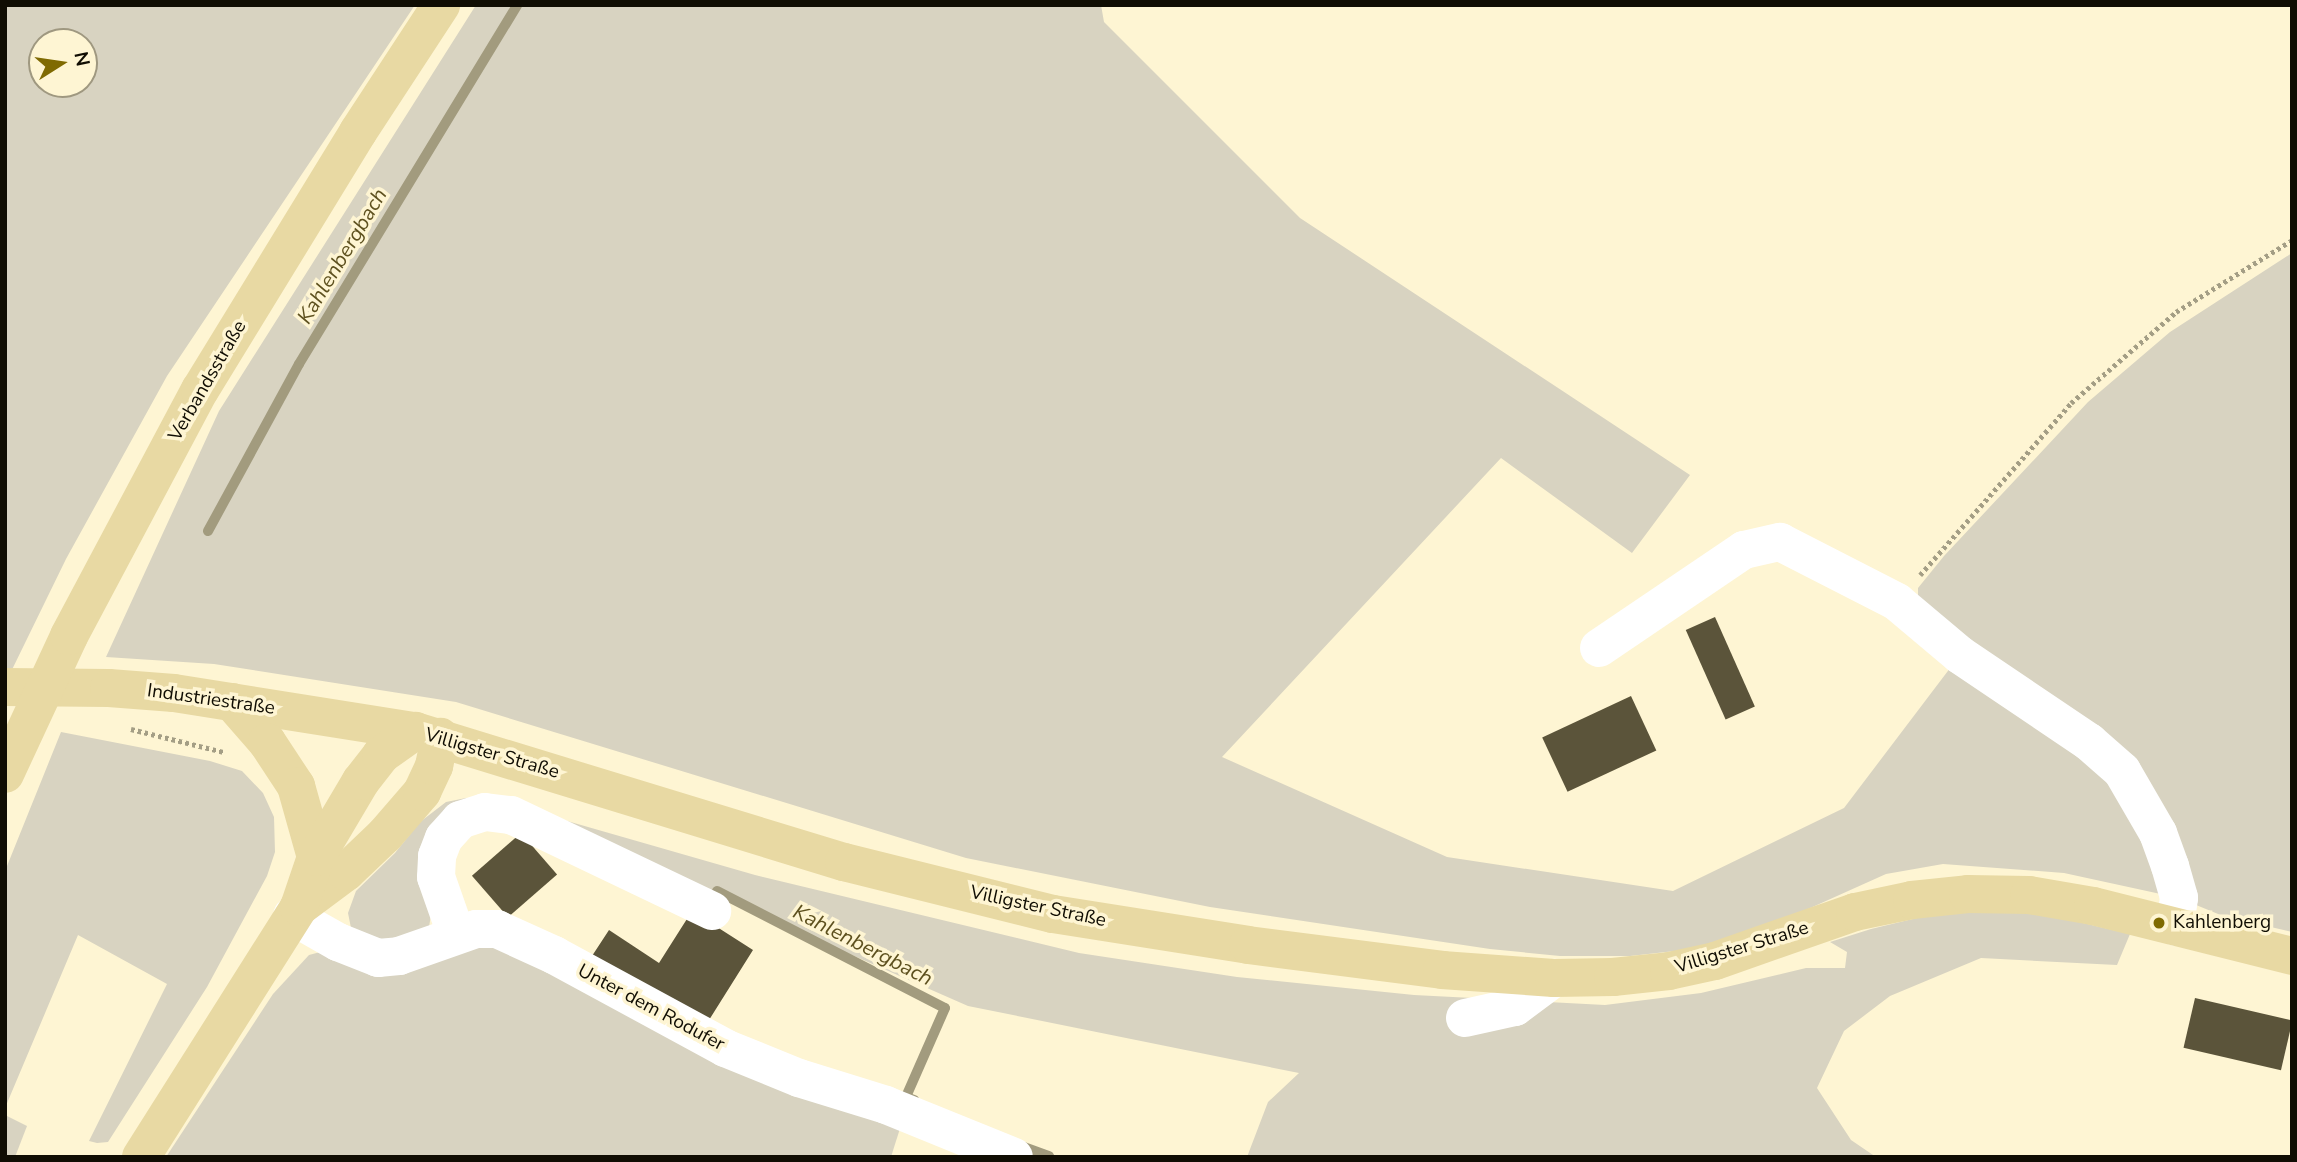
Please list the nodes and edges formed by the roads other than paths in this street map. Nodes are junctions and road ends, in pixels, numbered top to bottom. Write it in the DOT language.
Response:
graph roads {
  1 [pos="441,5"];
  2 [pos="1599,648"];
  3 [pos="5,687"];
  4 [pos="232,702"];
  5 [pos="428,734"];
  6 [pos="5,774"];
  7 [pos="316,856"];
  8 [pos="712,911"];
  9 [pos="296,912"];
  10 [pos="2175,927"];
  11 [pos="456,934"];
  12 [pos="2292,956"];
  13 [pos="1554,978"];
  14 [pos="1465,1018"];
  15 [pos="141,1157"];
  16 [pos="1014,1157"];
  1 -- 6 [label="main road, Verbandsstraße"];
  2 -- 10 [label="street"];
  3 -- 4 [label="main road, Industriestraße"];
  4 -- 5 [label="main road, Industriestraße"];
  4 -- 7 [label="main road"];
  5 -- 7 [label="main road, Villigster Straße"];
  5 -- 9 [label="main road"];
  5 -- 13 [label="main road, Villigster Straße"];
  7 -- 9 [label="main road, Villigster Straße"];
  8 -- 11 [label="street"];
  9 -- 11 [label="street, Unter dem Rodufer"];
  9 -- 15 [label="main road, Villigster Straße"];
  10 -- 12 [label="main road, Villigster Straße"];
  10 -- 13 [label="main road, Villigster Straße"];
  11 -- 16 [label="street, Unter dem Rodufer"];
  13 -- 14 [label="street"];
}
